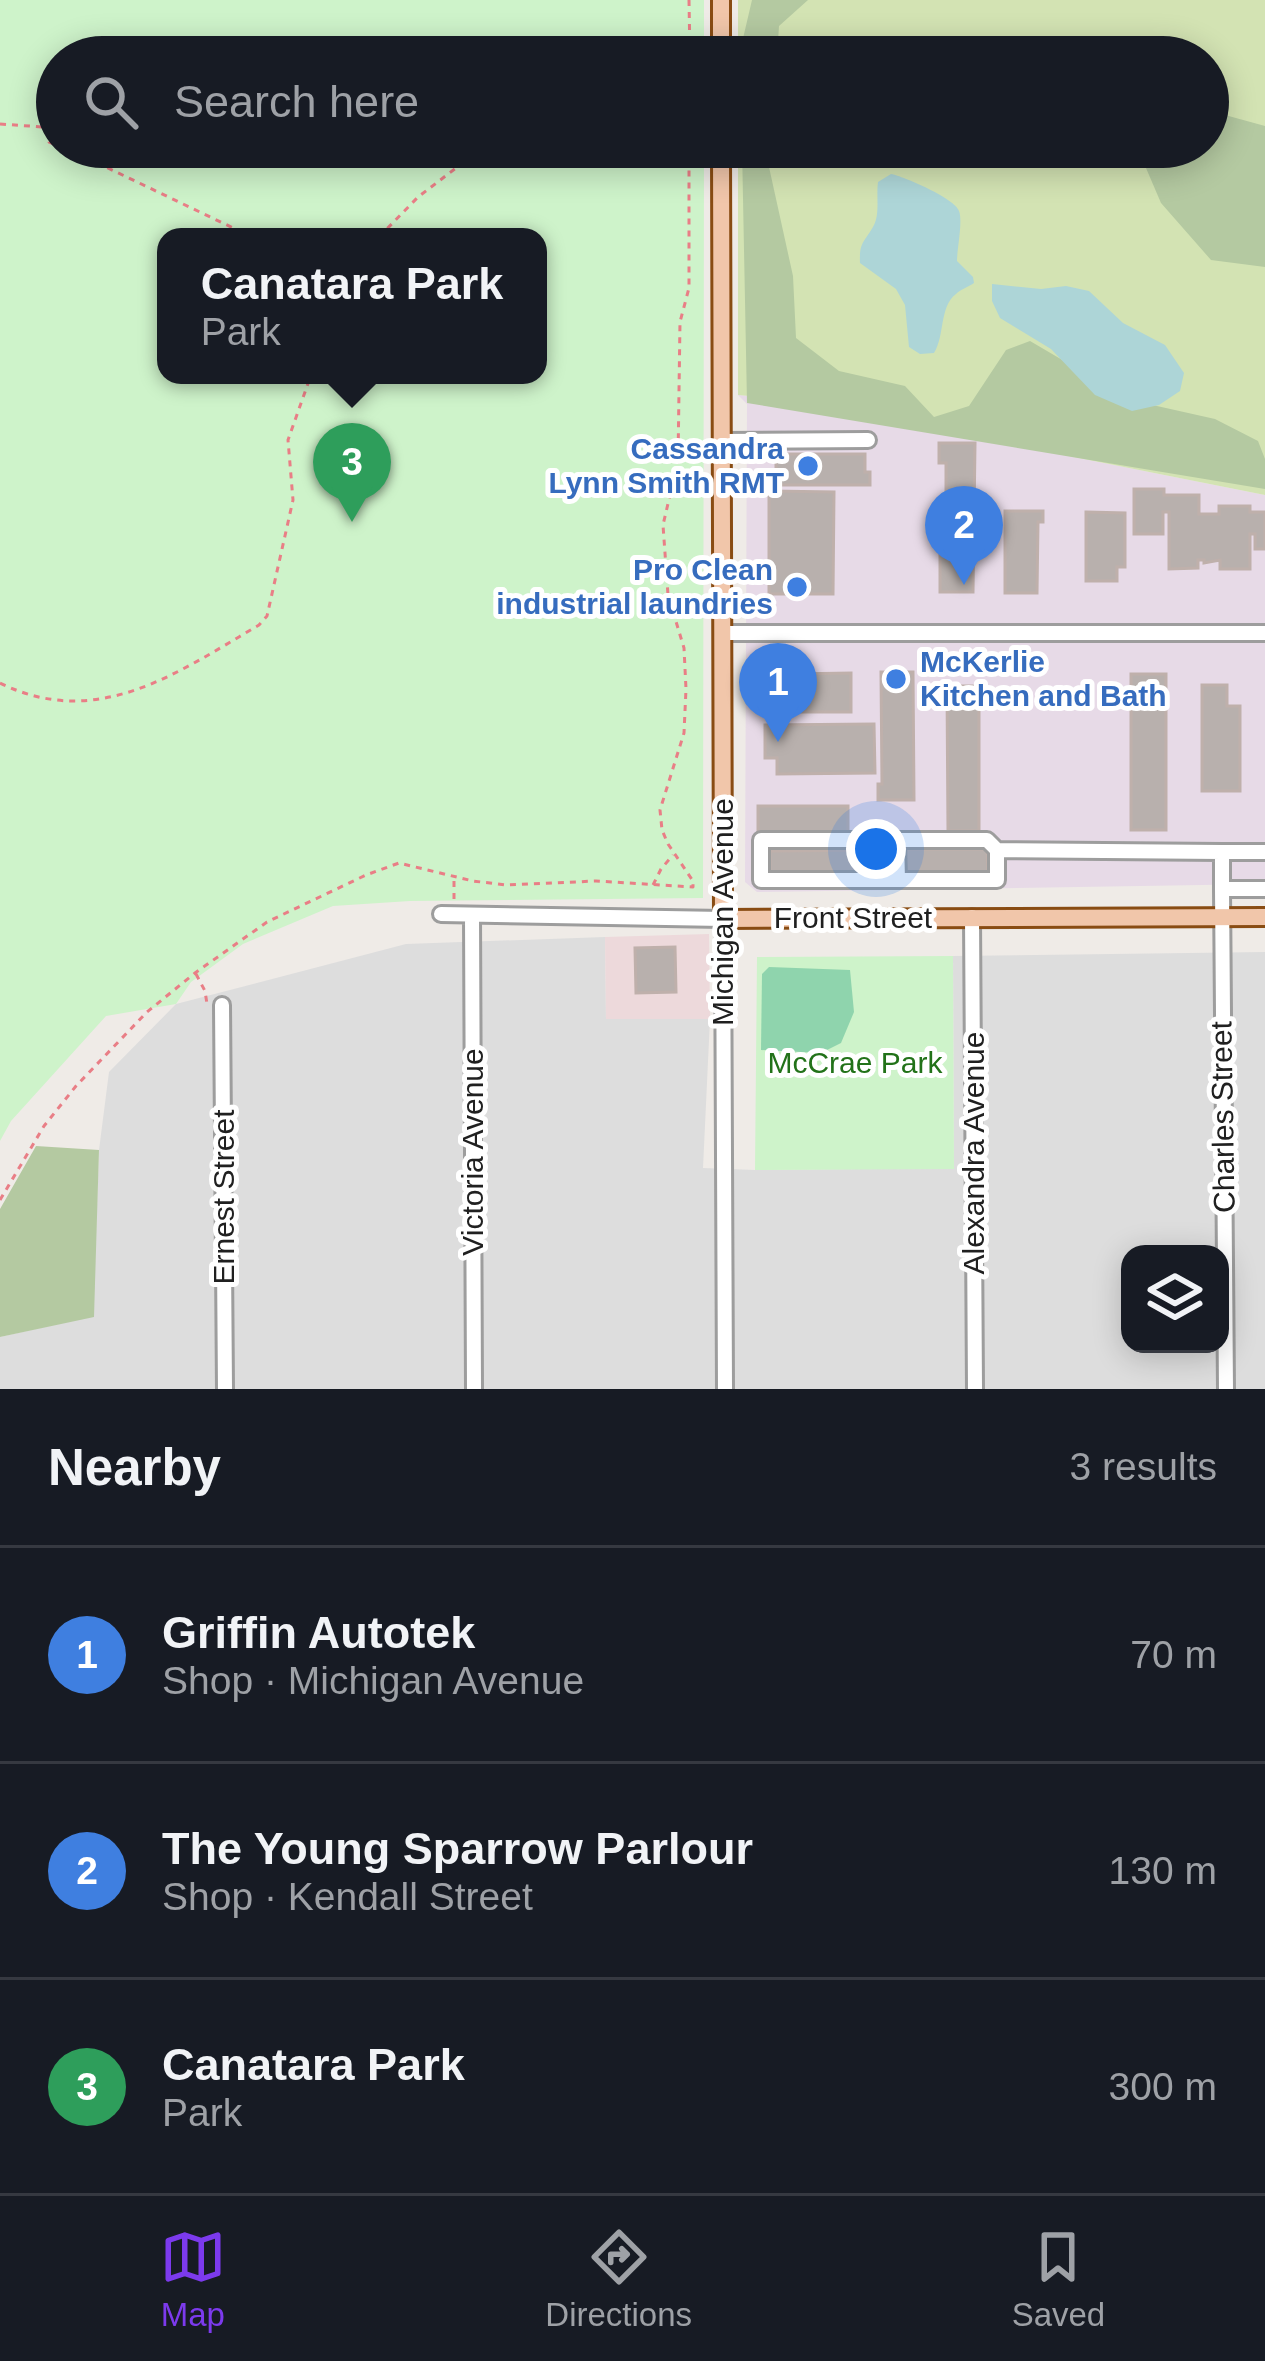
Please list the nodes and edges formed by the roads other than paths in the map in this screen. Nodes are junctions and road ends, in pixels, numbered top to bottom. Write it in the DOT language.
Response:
graph roads {
  1 [pos="721,0"];
  2 [pos="721,36"];
  3 [pos="721,168"];
  4 [pos="868,440"];
  5 [pos="722,441"];
  6 [pos="722,633"];
  7 [pos="1265,633"];
  8 [pos="897,840"];
  9 [pos="997,850"];
  10 [pos="1222,852"];
  11 [pos="1265,852"];
  12 [pos="898,880"];
  13 [pos="1222,889"];
  14 [pos="1265,889"];
  15 [pos="440,914"];
  16 [pos="472,915"];
  17 [pos="972,917"];
  18 [pos="1221,917"];
  19 [pos="1265,917"];
  20 [pos="723,920"];
  21 [pos="222,1005"];
  22 [pos="225,1389"];
  23 [pos="474,1389"];
  24 [pos="724,1389"];
  25 [pos="975,1389"];
  26 [pos="1226,1389"];
  1 -- 2 [label="main road"];
  3 -- 5 [label="main road, Michigan Avenue"];
  4 -- 5 [label="street"];
  5 -- 6 [label="main road, Michigan Avenue"];
  6 -- 7 [label="street"];
  6 -- 20 [label="main road, Michigan Avenue"];
  8 -- 9 [label="street"];
  8 -- 12 [label="street"];
  8 -- 12 [label="street"];
  9 -- 10 [label="street"];
  9 -- 12 [label="street"];
  10 -- 11 [label="street"];
  10 -- 13 [label="street, Charles Street"];
  13 -- 14 [label="street"];
  13 -- 18 [label="street, Charles Street"];
  15 -- 16 [label="street, Front Street"];
  16 -- 20 [label="street, Front Street"];
  16 -- 23 [label="street, Victoria Avenue"];
  17 -- 18 [label="main road, Front Street"];
  17 -- 20 [label="main road, Front Street"];
  17 -- 25 [label="street, Alexandra Avenue"];
  18 -- 19 [label="main road, Front Street"];
  18 -- 26 [label="street, Charles Street"];
  20 -- 24 [label="street, Michigan Avenue"];
  21 -- 22 [label="street, Ernest Street"];
}
